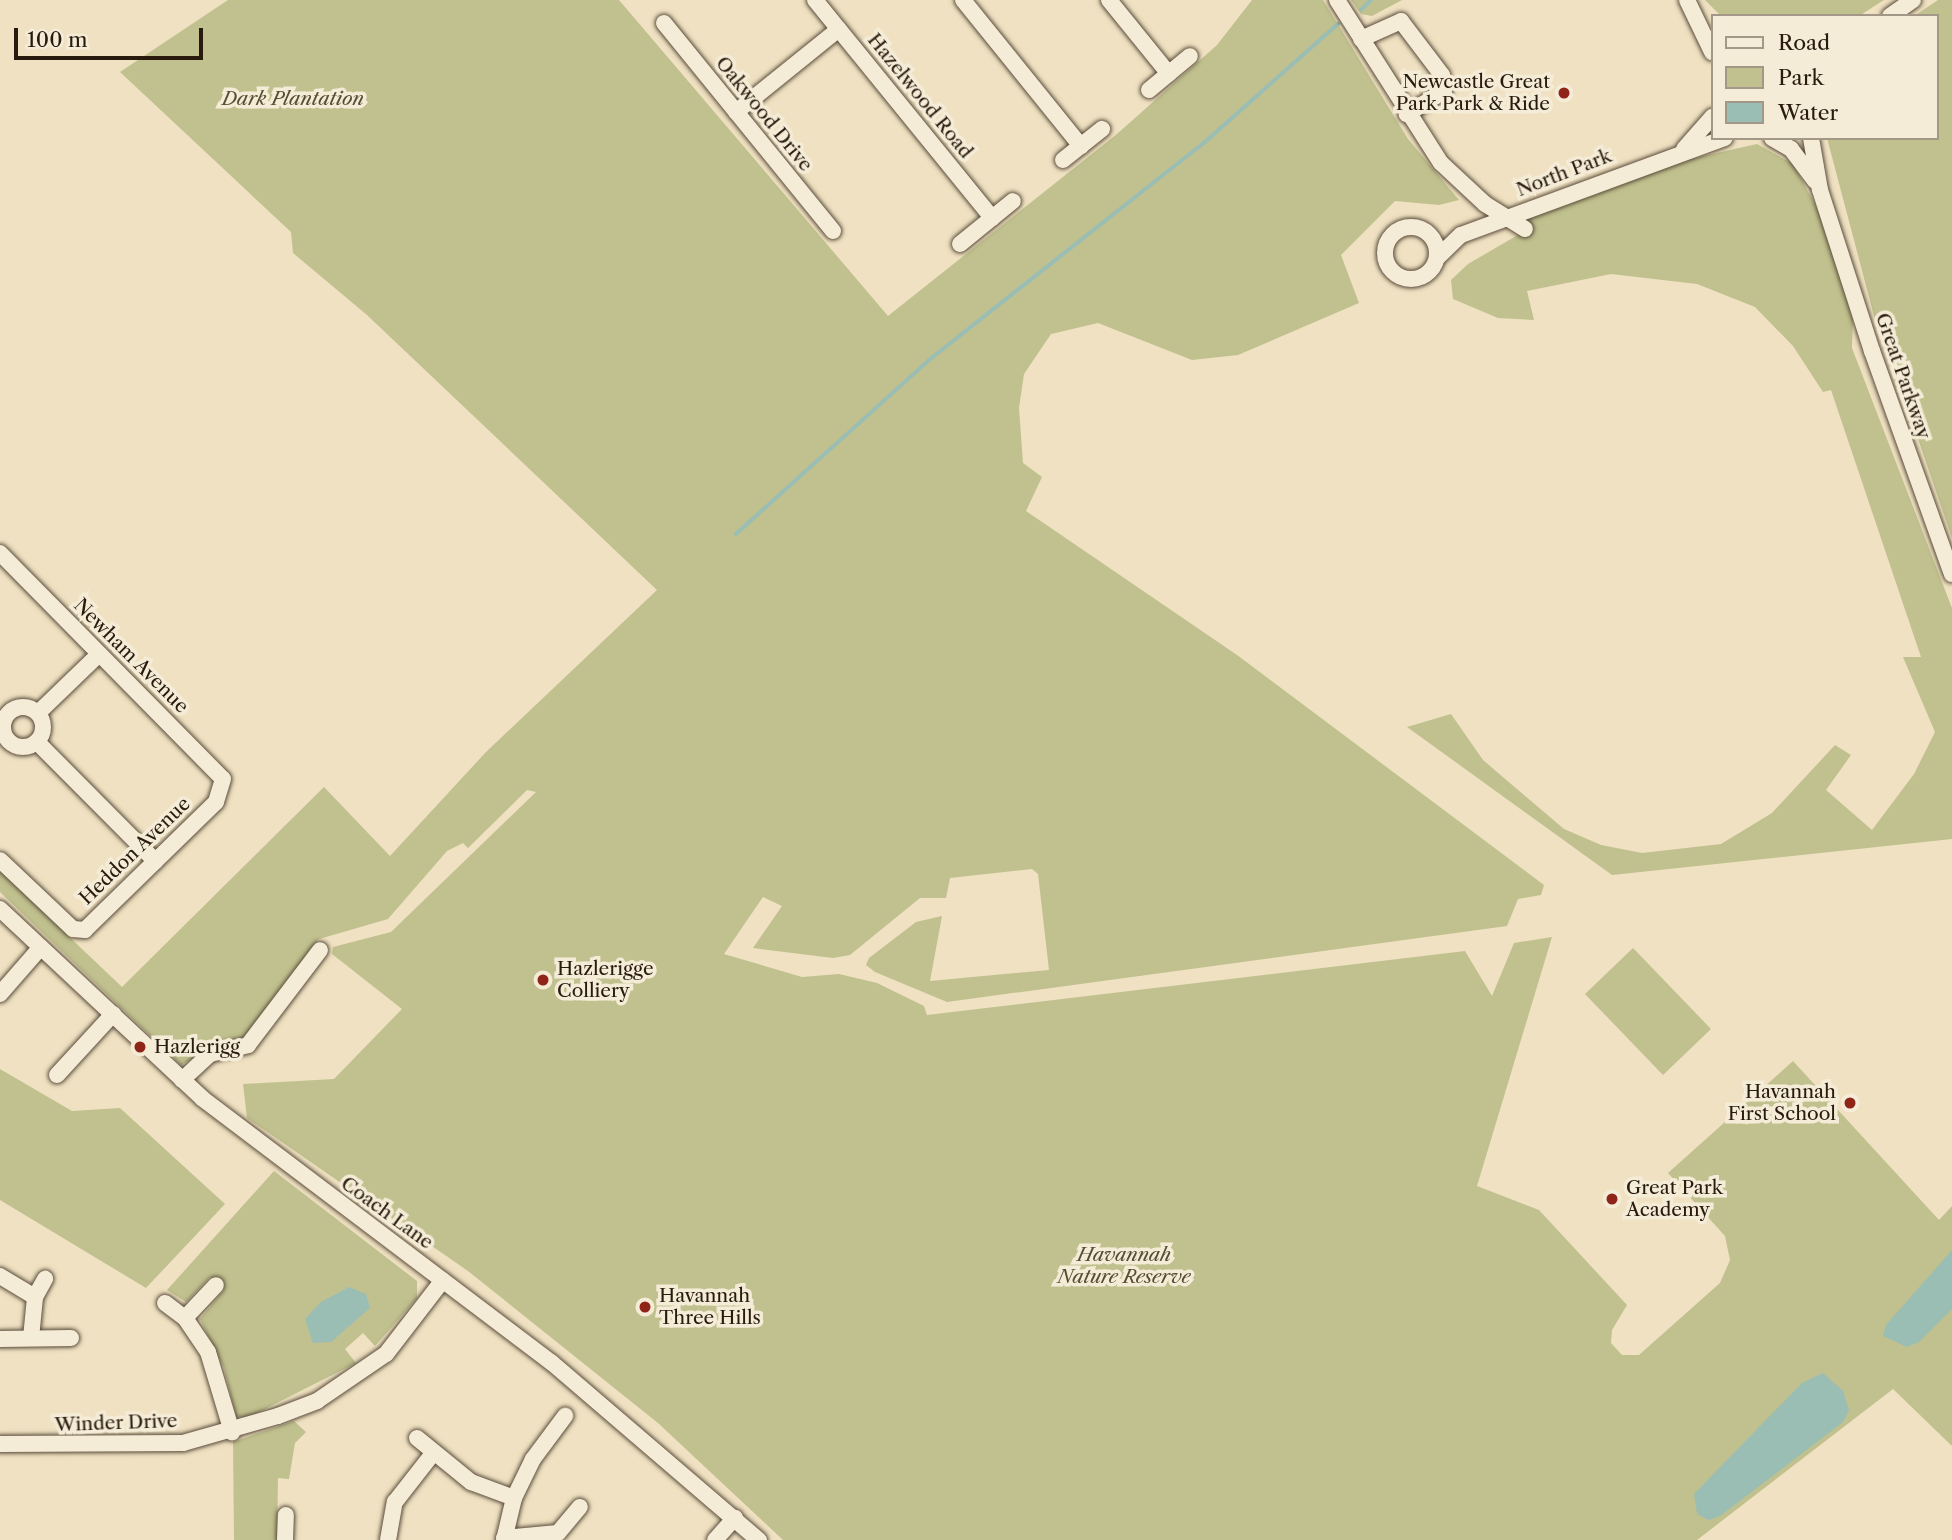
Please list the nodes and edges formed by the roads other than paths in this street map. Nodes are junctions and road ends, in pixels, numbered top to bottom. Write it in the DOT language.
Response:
graph roads {
  1 [pos="816,0"];
  2 [pos="963,0"];
  3 [pos="1109,0"];
  4 [pos="1337,0"];
  5 [pos="1689,0"];
  6 [pos="1913,0"];
  7 [pos="1893,14"];
  8 [pos="1710,22"];
  9 [pos="664,23"];
  10 [pos="839,29"];
  11 [pos="1361,39"];
  12 [pos="1710,47"];
  13 [pos="1190,56"];
  14 [pos="1169,74"];
  15 [pos="1149,90"];
  16 [pos="736,112"];
  17 [pos="1407,114"];
  18 [pos="1710,119"];
  19 [pos="1102,129"];
  20 [pos="1718,140"];
  21 [pos="1775,140"];
  22 [pos="1811,140"];
  23 [pos="1081,146"];
  24 [pos="1682,150"];
  25 [pos="1063,160"];
  26 [pos="1820,190"];
  27 [pos="1013,201"];
  28 [pos="1506,217"];
  29 [pos="992,218"];
  30 [pos="1525,229"];
  31 [pos="1423,230"];
  32 [pos="833,231"];
  33 [pos="1461,235"];
  34 [pos="960,244"];
  35 [pos="1437,258"];
  36 [pos="0,552"];
  37 [pos="1952,574"];
  38 [pos="99,653"];
  39 [pos="4,709"];
  40 [pos="38,713"];
  41 [pos="37,742"];
  42 [pos="5,746"];
  43 [pos="222,792"];
  44 [pos="0,860"];
  45 [pos="155,861"];
  46 [pos="0,909"];
  47 [pos="41,947"];
  48 [pos="320,950"];
  49 [pos="0,994"];
  50 [pos="113,1014"];
  51 [pos="57,1075"];
  52 [pos="182,1080"];
  53 [pos="0,1276"];
  54 [pos="45,1279"];
  55 [pos="443,1280"];
  56 [pos="216,1285"];
  57 [pos="35,1297"];
  58 [pos="165,1303"];
  59 [pos="185,1318"];
  60 [pos="31,1338"];
  61 [pos="71,1338"];
  62 [pos="0,1339"];
  63 [pos="565,1416"];
  64 [pos="232,1432"];
  65 [pos="417,1438"];
  66 [pos="0,1444"];
  67 [pos="435,1452"];
  68 [pos="514,1498"];
  69 [pos="580,1507"];
  70 [pos="286,1516"];
  71 [pos="736,1518"];
  72 [pos="504,1539"];
  73 [pos="285,1540"];
  74 [pos="388,1540"];
  75 [pos="715,1540"];
  76 [pos="759,1540"];
  1 -- 10 [label="street, Hazelwood Road"];
  2 -- 23 [label="street"];
  3 -- 14 [label="street"];
  4 -- 11 [label="street"];
  5 -- 8 [label="street"];
  5 -- 12 [label="street"];
  6 -- 7 [label="street"];
  9 -- 16 [label="street, Oakwood Drive"];
  10 -- 16 [label="street"];
  10 -- 29 [label="street, Hazelwood Road"];
  11 -- 17 [label="street"];
  11 -- 17 [label="street"];
  13 -- 14 [label="street"];
  14 -- 15 [label="street"];
  16 -- 32 [label="street, Oakwood Drive"];
  17 -- 28 [label="street"];
  18 -- 24 [label="street, North Park"];
  19 -- 23 [label="street"];
  20 -- 24 [label="street, North Park"];
  21 -- 26 [label="street, Great Parkway"];
  22 -- 26 [label="street, Great Parkway"];
  23 -- 25 [label="street"];
  24 -- 28 [label="street, North Park"];
  26 -- 37 [label="street, Great Parkway"];
  27 -- 29 [label="street"];
  28 -- 30 [label="street"];
  28 -- 33 [label="street, North Park"];
  29 -- 34 [label="street"];
  31 -- 33 [label="street, North Park"];
  31 -- 35 [label="street"];
  31 -- 35 [label="street, North Park"];
  33 -- 35 [label="street, North Park"];
  36 -- 38 [label="street, Newham Avenue"];
  38 -- 40 [label="street"];
  38 -- 43 [label="street, Newham Avenue"];
  39 -- 40 [label="street"];
  39 -- 42 [label="street"];
  40 -- 41 [label="street"];
  41 -- 42 [label="street"];
  41 -- 45 [label="street"];
  43 -- 45 [label="street, Heddon Avenue"];
  44 -- 45 [label="street, Heddon Avenue"];
  46 -- 47 [label="street, Coach Lane"];
  47 -- 49 [label="street"];
  47 -- 50 [label="street, Coach Lane"];
  48 -- 52 [label="street"];
  50 -- 51 [label="street"];
  50 -- 52 [label="street, Coach Lane"];
  52 -- 55 [label="street, Coach Lane"];
  53 -- 57 [label="street"];
  54 -- 57 [label="street"];
  55 -- 64 [label="street, Winder Drive"];
  55 -- 71 [label="street, Coach Lane"];
  56 -- 59 [label="street"];
  57 -- 60 [label="street"];
  58 -- 59 [label="street"];
  59 -- 64 [label="street"];
  60 -- 61 [label="street"];
  60 -- 62 [label="street"];
  63 -- 68 [label="street"];
  64 -- 66 [label="street, Winder Drive"];
  65 -- 67 [label="street"];
  67 -- 68 [label="street"];
  67 -- 74 [label="street"];
  68 -- 72 [label="street"];
  69 -- 72 [label="street"];
  70 -- 73 [label="street"];
  71 -- 75 [label="street"];
  71 -- 76 [label="street, Coach Lane"];
}
